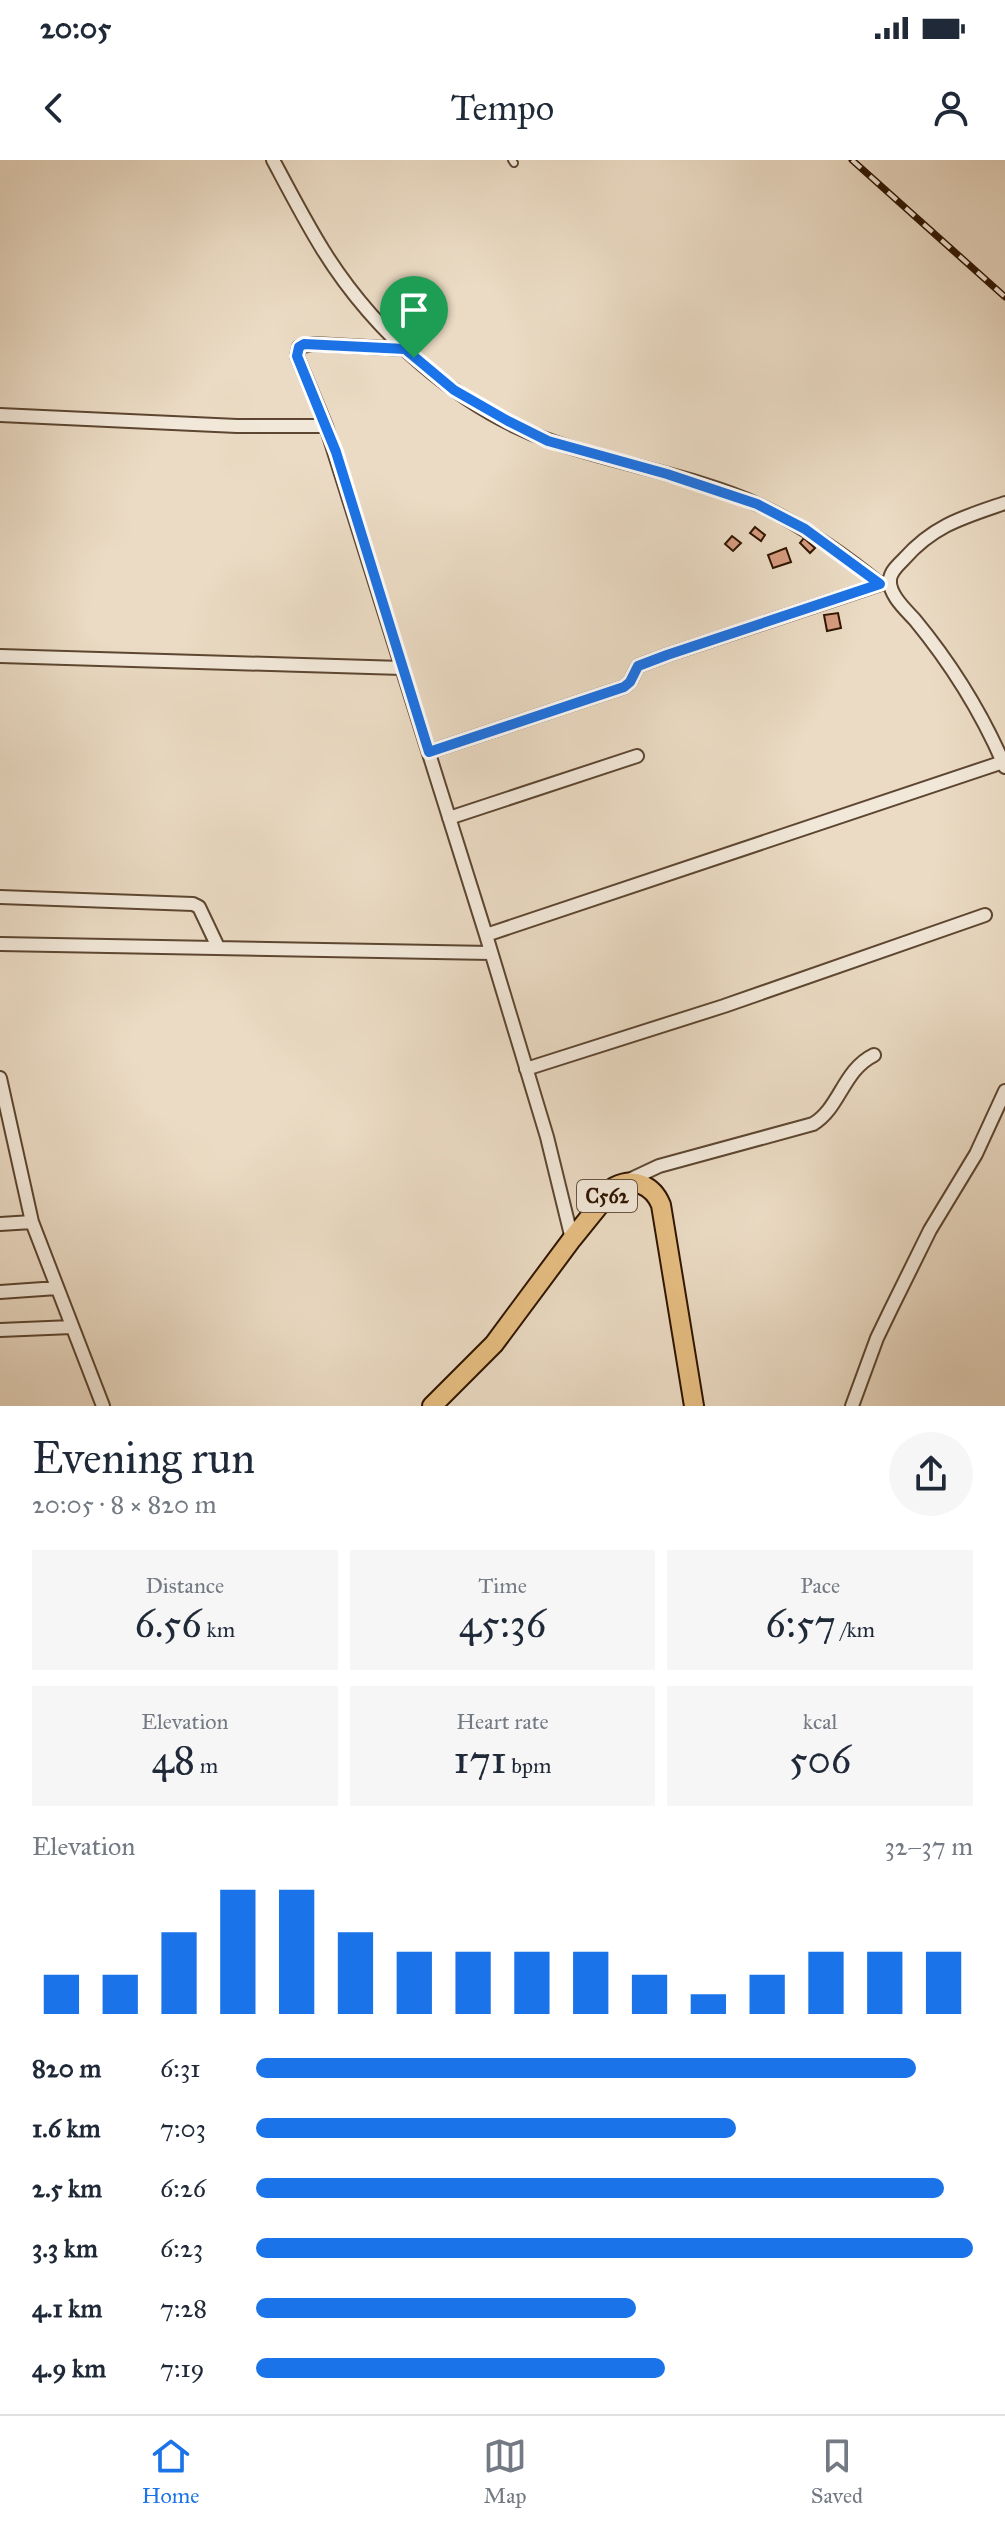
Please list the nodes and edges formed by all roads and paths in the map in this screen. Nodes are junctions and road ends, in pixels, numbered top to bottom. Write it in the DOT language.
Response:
graph roads {
  1 [pos="273,160"];
  2 [pos="405,349"];
  3 [pos="0,415"];
  4 [pos="326,426"];
  5 [pos="1005,503"];
  6 [pos="885,583"];
  7 [pos="0,656"];
  8 [pos="402,668"];
  9 [pos="429,752"];
  10 [pos="637,756"];
  11 [pos="1004,764"];
  12 [pos="449,818"];
  13 [pos="0,897"];
  14 [pos="985,915"];
  15 [pos="486,935"];
  16 [pos="0,944"];
  17 [pos="218,947"];
  18 [pos="491,953"];
  19 [pos="874,1055"];
  20 [pos="526,1069"];
  21 [pos="1,1083"];
  22 [pos="1005,1091"];
  23 [pos="624,1182"];
  24 [pos="32,1222"];
  25 [pos="0,1224"];
  26 [pos="572,1239"];
  27 [pos="57,1288"];
  28 [pos="0,1292"];
  29 [pos="72,1327"];
  30 [pos="0,1330"];
  31 [pos="103,1406"];
  32 [pos="432,1406"];
  33 [pos="694,1406"];
  34 [pos="852,1406"];
  1 -- 2 [label="street"];
  2 -- 4 [label="street"];
  2 -- 6 [label="street"];
  3 -- 4 [label="street"];
  4 -- 8 [label="street"];
  5 -- 6 [label="street"];
  6 -- 9 [label="street"];
  6 -- 11 [label="street"];
  7 -- 8 [label="street"];
  8 -- 9 [label="street"];
  9 -- 12 [label="street"];
  10 -- 12 [label="street"];
  11 -- 15 [label="street"];
  12 -- 15 [label="street"];
  13 -- 17 [label="street"];
  14 -- 20 [label="street"];
  15 -- 18 [label="street"];
  16 -- 17 [label="street"];
  17 -- 18 [label="street"];
  18 -- 20 [label="street"];
  19 -- 23 [label="street"];
  20 -- 26 [label="street"];
  21 -- 24 [label="street"];
  22 -- 34 [label="street"];
  23 -- 26 [label="main road, C562"];
  23 -- 33 [label="main road, C562"];
  24 -- 25 [label="street"];
  24 -- 27 [label="street"];
  26 -- 32 [label="main road, C562"];
  27 -- 28 [label="street"];
  27 -- 29 [label="street"];
  29 -- 30 [label="street"];
  29 -- 31 [label="street"];
}
